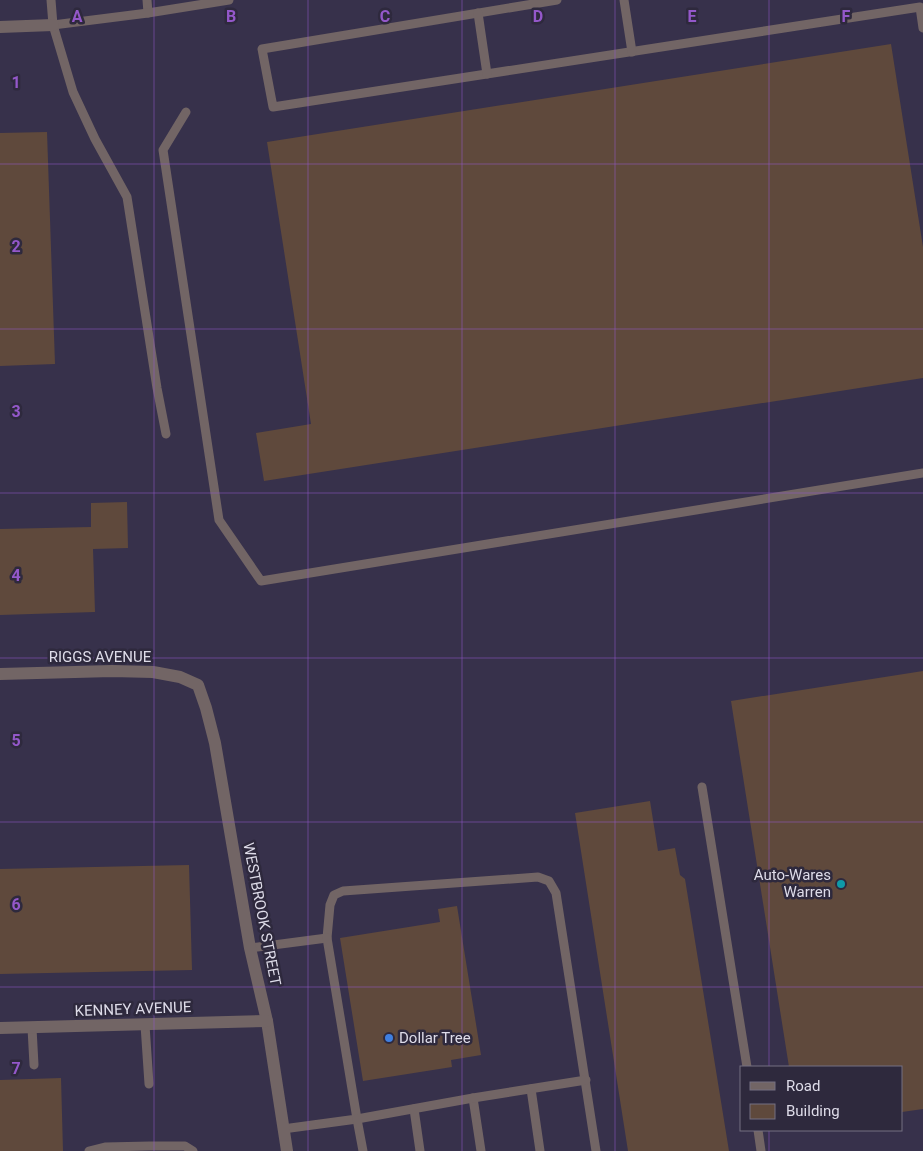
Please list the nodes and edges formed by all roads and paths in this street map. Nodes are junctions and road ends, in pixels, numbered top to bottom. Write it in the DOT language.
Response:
graph roads {
  1 [pos="51,0"];
  2 [pos="146,0"];
  3 [pos="229,0"];
  4 [pos="557,0"];
  5 [pos="624,0"];
  6 [pos="148,13"];
  7 [pos="478,13"];
  8 [pos="53,25"];
  9 [pos="0,27"];
  10 [pos="923,28"];
  11 [pos="632,52"];
  12 [pos="487,74"];
  13 [pos="186,112"];
  14 [pos="166,434"];
  15 [pos="923,473"];
  16 [pos="0,674"];
  17 [pos="198,685"];
  18 [pos="702,787"];
  19 [pos="327,938"];
  20 [pos="250,948"];
  21 [pos="266,1021"];
  22 [pos="145,1025"];
  23 [pos="0,1028"];
  24 [pos="32,1028"];
  25 [pos="34,1065"];
  26 [pos="747,1066"];
  27 [pos="586,1080"];
  28 [pos="149,1084"];
  29 [pos="531,1089"];
  30 [pos="474,1098"];
  31 [pos="414,1108"];
  32 [pos="357,1119"];
  33 [pos="283,1130"];
  34 [pos="758,1131"];
  35 [pos="89,1151"];
  36 [pos="193,1151"];
  37 [pos="286,1151"];
  38 [pos="363,1151"];
  39 [pos="420,1151"];
  40 [pos="481,1151"];
  41 [pos="540,1151"];
  42 [pos="596,1151"];
  43 [pos="761,1151"];
  1 -- 8 [label="lane"];
  2 -- 6 [label="lane"];
  3 -- 6 [label="lane"];
  4 -- 7 [label="lane"];
  5 -- 11 [label="lane"];
  6 -- 8 [label="lane"];
  7 -- 12 [label="lane"];
  7 -- 12 [label="lane"];
  8 -- 9 [label="street"];
  8 -- 14 [label="lane"];
  10 -- 11 [label="lane"];
  11 -- 12 [label="lane"];
  13 -- 15 [label="lane"];
  16 -- 17 [label="street, RIGGS AVENUE"];
  17 -- 20 [label="street, WESTBROOK STREET"];
  18 -- 26 [label="lane"];
  19 -- 20 [label="lane"];
  19 -- 27 [label="lane"];
  19 -- 32 [label="lane"];
  20 -- 21 [label="street, WESTBROOK STREET"];
  21 -- 22 [label="street, KENNEY AVENUE"];
  21 -- 33 [label="street, WESTBROOK STREET"];
  22 -- 24 [label="street, KENNEY AVENUE"];
  22 -- 28 [label="lane"];
  23 -- 24 [label="street, KENNEY AVENUE"];
  24 -- 25 [label="lane"];
  27 -- 29 [label="lane"];
  27 -- 42 [label="lane"];
  29 -- 30 [label="lane"];
  29 -- 41 [label="lane"];
  30 -- 31 [label="lane"];
  30 -- 40 [label="lane"];
  31 -- 32 [label="lane"];
  31 -- 39 [label="lane"];
  32 -- 33 [label="lane"];
  32 -- 38 [label="lane"];
  33 -- 37 [label="street, WESTBROOK STREET"];
  34 -- 43 [label="lane"];
  35 -- 36 [label="lane"];
}
